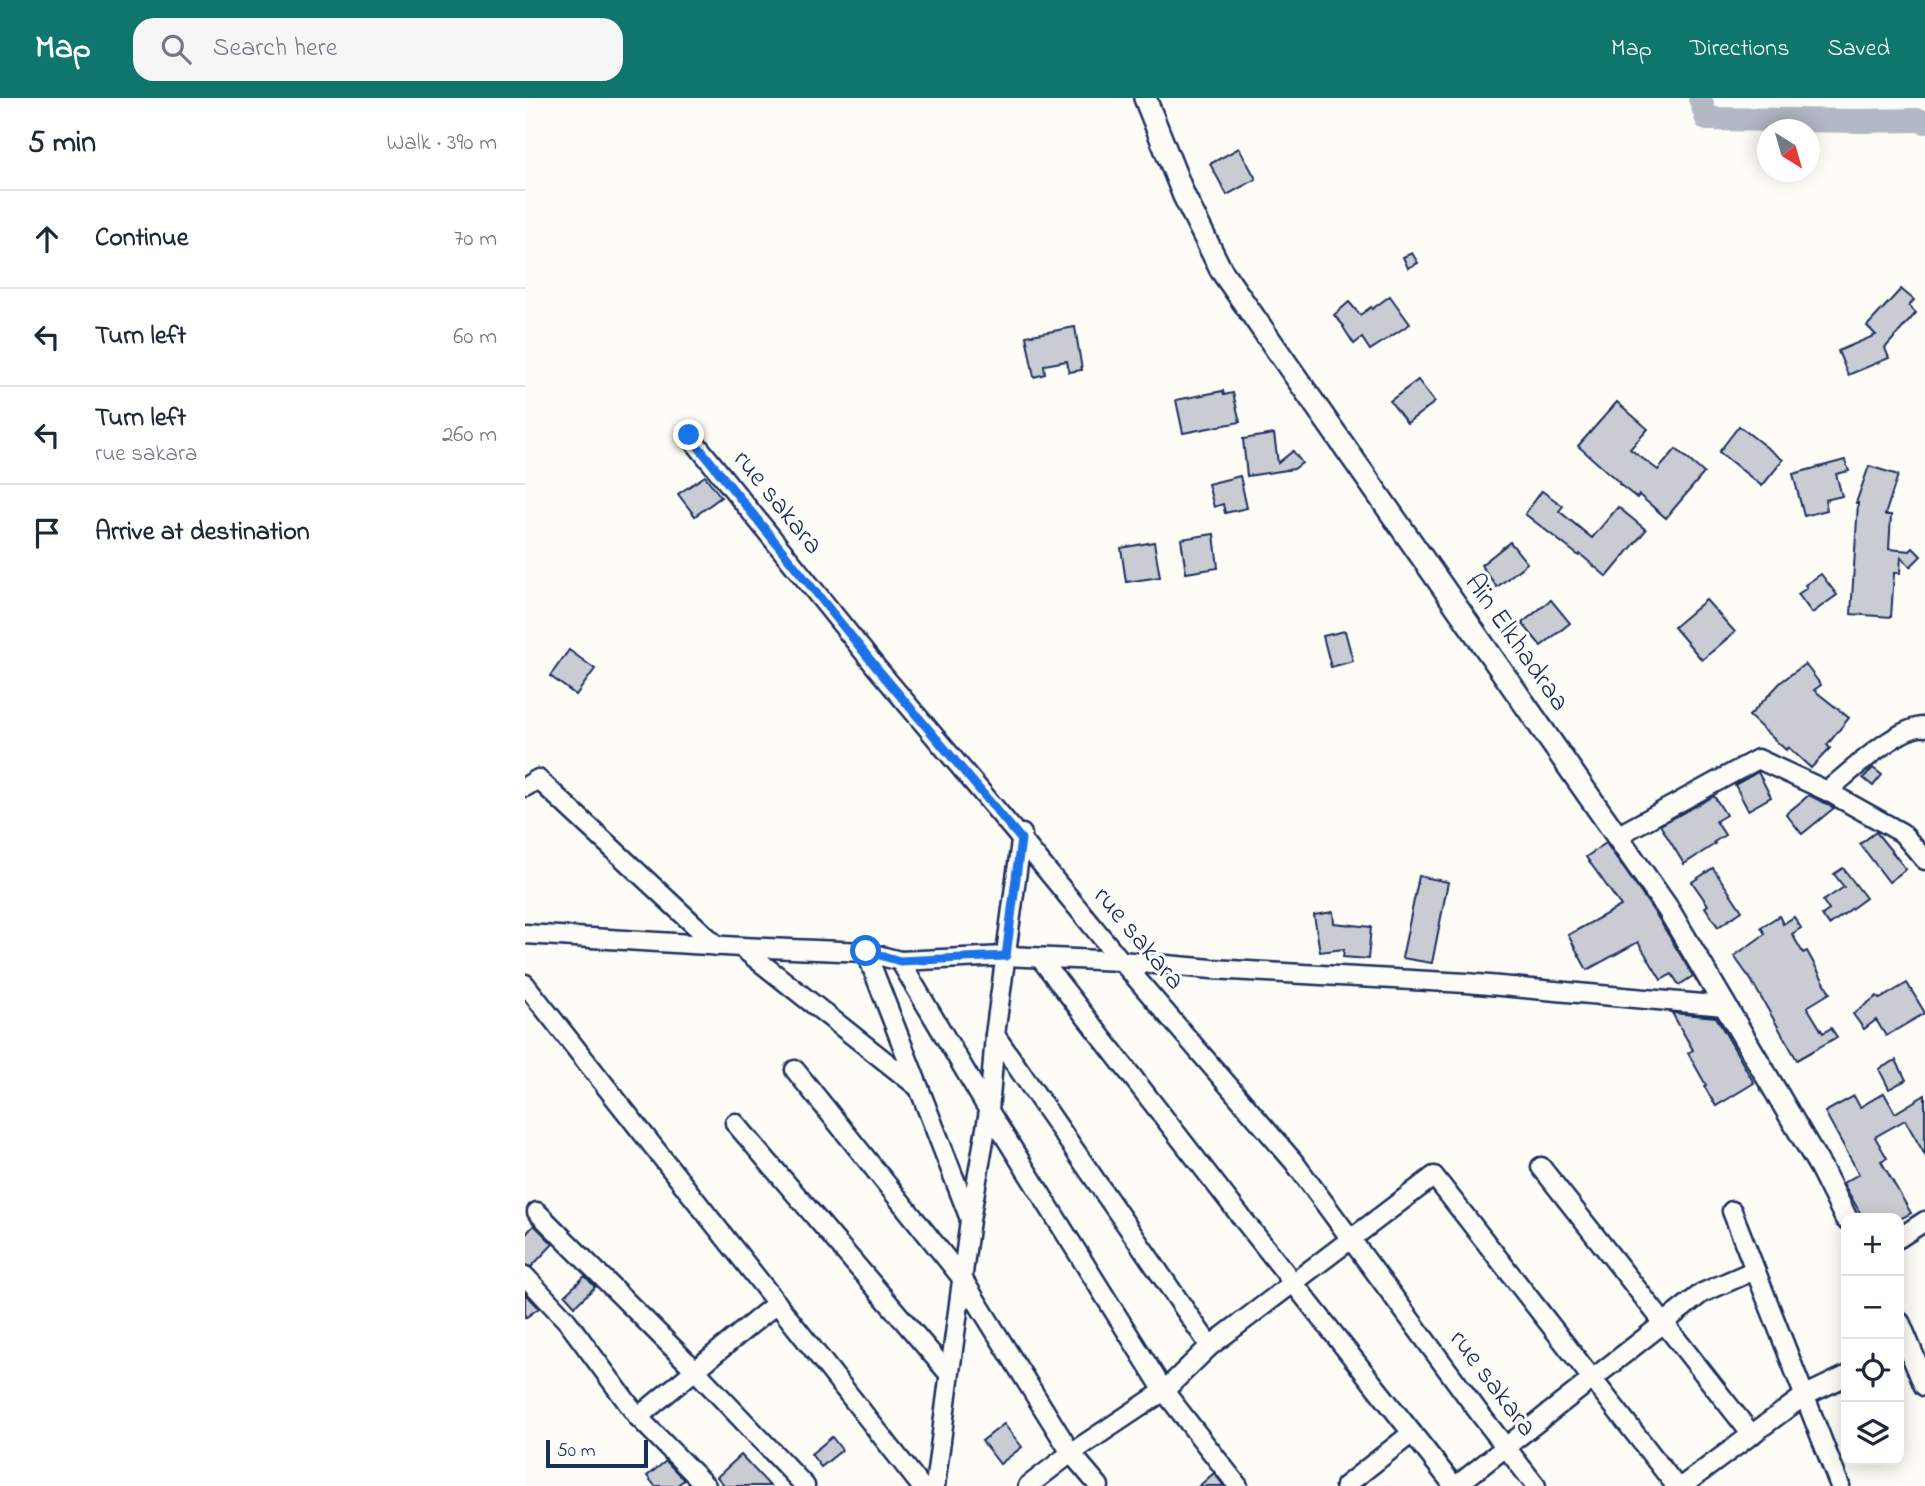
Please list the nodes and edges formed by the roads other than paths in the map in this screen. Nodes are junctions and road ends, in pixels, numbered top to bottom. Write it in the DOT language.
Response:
graph roads {
  1 [pos="1145,98"];
  2 [pos="689,435"];
  3 [pos="1925,727"];
  4 [pos="525,787"];
  5 [pos="1828,791"];
  6 [pos="1022,833"];
  7 [pos="1617,836"];
  8 [pos="1925,860"];
  9 [pos="525,934"];
  10 [pos="717,946"];
  11 [pos="741,947"];
  12 [pos="866,951"];
  13 [pos="1006,956"];
  14 [pos="1040,958"];
  15 [pos="900,961"];
  16 [pos="1121,961"];
  17 [pos="525,984"];
  18 [pos="1725,1006"];
  19 [pos="995,1035"];
  20 [pos="795,1070"];
  21 [pos="919,1088"];
  22 [pos="989,1111"];
  23 [pos="736,1123"];
  24 [pos="1541,1167"];
  25 [pos="1732,1211"];
  26 [pos="537,1212"];
  27 [pos="1843,1213"];
  28 [pos="970,1220"];
  29 [pos="1925,1221"];
  30 [pos="1904,1235"];
  31 [pos="1351,1239"];
  32 [pos="1755,1270"];
  33 [pos="525,1276"];
  34 [pos="962,1278"];
  35 [pos="1293,1283"];
  36 [pos="777,1303"];
  37 [pos="1664,1323"];
  38 [pos="1210,1346"];
  39 [pos="1904,1348"];
  40 [pos="696,1371"];
  41 [pos="949,1374"];
  42 [pos="1841,1378"];
  43 [pos="1593,1379"];
  44 [pos="1925,1385"];
  45 [pos="1164,1391"];
  46 [pos="1804,1396"];
  47 [pos="638,1417"];
  48 [pos="1412,1433"];
  49 [pos="1752,1435"];
  50 [pos="1506,1447"];
  51 [pos="1071,1453"];
  52 [pos="1703,1480"];
  53 [pos="699,1483"];
  54 [pos="805,1486"];
  55 [pos="921,1486"];
  56 [pos="935,1486"];
  57 [pos="1028,1486"];
  58 [pos="1099,1486"];
  59 [pos="1238,1486"];
  60 [pos="1345,1486"];
  61 [pos="1455,1486"];
  62 [pos="1536,1486"];
  63 [pos="1677,1486"];
  64 [pos="1682,1486"];
  65 [pos="1840,1486"];
  1 -- 7 [label="main road, Aïn Elkhadraa"];
  2 -- 6 [label="street, rue sakara"];
  3 -- 5 [label="street"];
  4 -- 10 [label="street"];
  5 -- 7 [label="street"];
  5 -- 8 [label="street"];
  6 -- 13 [label="street"];
  6 -- 16 [label="street, rue sakara"];
  7 -- 18 [label="main road, Aïn Elkhadraa"];
  9 -- 10 [label="street"];
  10 -- 11 [label="street"];
  11 -- 12 [label="street"];
  11 -- 21 [label="street"];
  12 -- 15 [label="street"];
  12 -- 21 [label="street"];
  13 -- 14 [label="street"];
  13 -- 15 [label="street"];
  13 -- 19 [label="street"];
  14 -- 16 [label="street"];
  14 -- 35 [label="street"];
  15 -- 22 [label="street"];
  16 -- 18 [label="street"];
  16 -- 31 [label="street, rue sakara"];
  17 -- 36 [label="street"];
  18 -- 27 [label="main road, Aïn Elkhadraa"];
  19 -- 22 [label="street"];
  19 -- 38 [label="street"];
  20 -- 34 [label="street"];
  21 -- 28 [label="street"];
  22 -- 28 [label="street"];
  22 -- 45 [label="street"];
  23 -- 41 [label="street"];
  24 -- 37 [label="street"];
  25 -- 32 [label="street"];
  26 -- 40 [label="street"];
  28 -- 34 [label="street"];
  29 -- 30 [label="street"];
  31 -- 35 [label="street"];
  31 -- 43 [label="street"];
  31 -- 50 [label="street, rue sakara"];
  32 -- 37 [label="street"];
  32 -- 46 [label="street"];
  33 -- 47 [label="street"];
  34 -- 41 [label="street"];
  34 -- 51 [label="street"];
  35 -- 38 [label="street"];
  35 -- 48 [label="street"];
  36 -- 40 [label="street"];
  36 -- 55 [label="street"];
  37 -- 43 [label="street"];
  37 -- 49 [label="street"];
  38 -- 45 [label="street"];
  39 -- 44 [label="main road"];
  40 -- 47 [label="street"];
  40 -- 54 [label="street"];
  41 -- 56 [label="street"];
  42 -- 46 [label="street"];
  43 -- 50 [label="street"];
  43 -- 63 [label="street"];
  45 -- 51 [label="street"];
  45 -- 59 [label="street"];
  46 -- 49 [label="street"];
  46 -- 65 [label="street"];
  47 -- 53 [label="street"];
  48 -- 60 [label="street"];
  48 -- 61 [label="street"];
  49 -- 52 [label="street"];
  50 -- 61 [label="street"];
  50 -- 62 [label="street, rue sakara"];
  51 -- 57 [label="street"];
  51 -- 58 [label="street"];
  52 -- 64 [label="street"];
}
